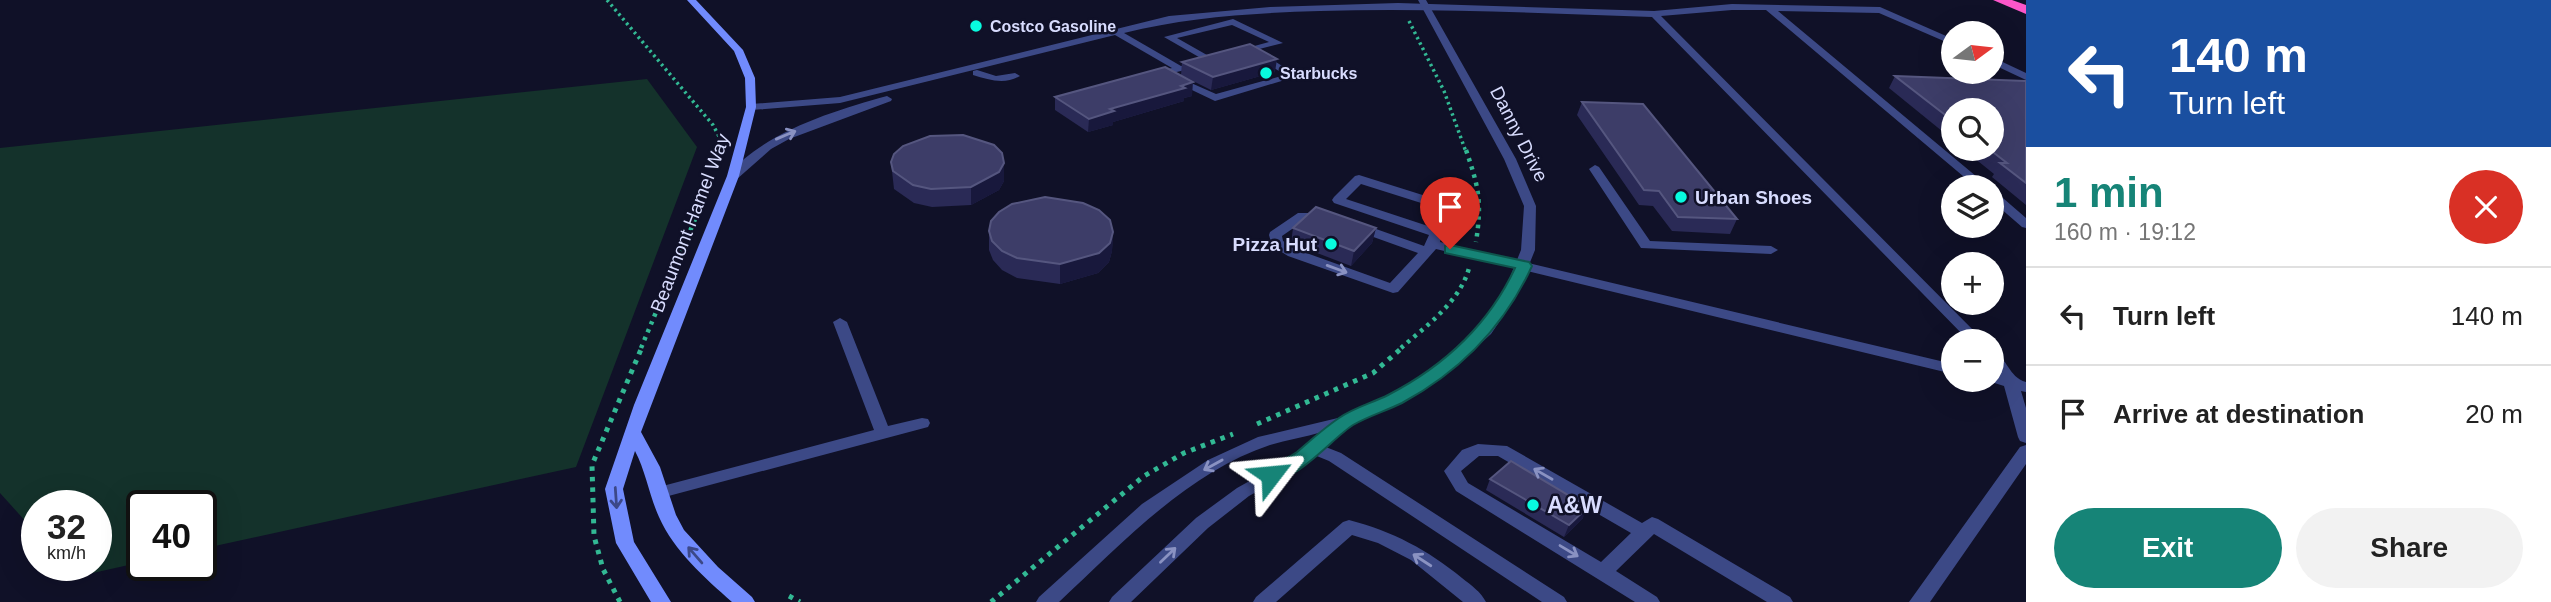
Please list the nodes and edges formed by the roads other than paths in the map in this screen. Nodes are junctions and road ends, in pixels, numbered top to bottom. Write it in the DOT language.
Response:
graph roads {
  1 [pos="691,0"];
  2 [pos="1265,0"];
  3 [pos="2000,0"];
  4 [pos="1424,4"];
  5 [pos="1769,8"];
  6 [pos="1270,10"];
  7 [pos="2026,10"];
  8 [pos="1654,14"];
  9 [pos="1116,32"];
  10 [pos="1941,37"];
  11 [pos="1250,50"];
  12 [pos="1001,60"];
  13 [pos="1211,61"];
  14 [pos="2004,66"];
  15 [pos="1180,69"];
  16 [pos="1165,73"];
  17 [pos="976,74"];
  18 [pos="1015,76"];
  19 [pos="1148,77"];
  20 [pos="2026,77"];
  21 [pos="887,99"];
  22 [pos="751,110"];
  23 [pos="1595,169"];
  24 [pos="1969,175"];
  25 [pos="733,176"];
  26 [pos="2004,205"];
  27 [pos="2026,224"];
  28 [pos="1433,243"];
  29 [pos="1771,250"];
  30 [pos="1524,266"];
  31 [pos="839,321"];
  32 [pos="1965,329"];
  33 [pos="1941,366"];
  34 [pos="2004,369"];
  35 [pos="2019,385"];
  36 [pos="1347,421"];
  37 [pos="922,423"];
  38 [pos="634,433"];
  39 [pos="883,433"];
  40 [pos="2026,437"];
  41 [pos="1313,448"];
  42 [pos="2026,451"];
  43 [pos="661,492"];
  44 [pos="1645,533"];
  45 [pos="1603,572"];
  46 [pos="661,602"];
  47 [pos="745,602"];
  48 [pos="1046,602"];
  49 [pos="1119,602"];
  50 [pos="1263,602"];
  51 [pos="1476,602"];
  52 [pos="1558,602"];
  53 [pos="1650,602"];
  54 [pos="1783,602"];
  55 [pos="1919,602"];
  1 -- 22 [label="main road, Beaumont Hamel Way"];
  2 -- 6 [label="street"];
  3 -- 7 [label="highway"];
  4 -- 6 [label="street"];
  4 -- 8 [label="street"];
  4 -- 30 [label="street, Danny Drive"];
  5 -- 8 [label="street"];
  5 -- 10 [label="street"];
  5 -- 24 [label="street"];
  6 -- 9 [label="street"];
  8 -- 32 [label="street"];
  9 -- 12 [label="street"];
  9 -- 15 [label="street"];
  11 -- 13 [label="street"];
  11 -- 13 [label="street"];
  11 -- 16 [label="street"];
  12 -- 17 [label="street"];
  12 -- 22 [label="street"];
  13 -- 15 [label="street"];
  14 -- 20 [label="street"];
  15 -- 16 [label="street"];
  16 -- 19 [label="street"];
  17 -- 18 [label="street"];
  17 -- 21 [label="street"];
  21 -- 22 [label="street"];
  25 -- 21 [label="street, one-way"];
  22 -- 25 [label="main road, Beaumont Hamel Way"];
  23 -- 29 [label="street"];
  25 -- 38 [label="main road, Beaumont Hamel Way"];
  26 -- 27 [label="street"];
  28 -- 28 [label="street"];
  28 -- 28 [label="street, one-way"];
  28 -- 30 [label="street"];
  30 -- 33 [label="street"];
  30 -- 36 [label="street, Danny Drive"];
  31 -- 39 [label="street"];
  34 -- 35 [label="street"];
  35 -- 40 [label="street"];
  36 -- 41 [label="street, Danny Drive"];
  36 -- 48 [label="street, Danny Drive, one-way"];
  37 -- 39 [label="street"];
  38 -- 43 [label="main road"];
  38 -- 46 [label="main road, Beaumont Hamel Way, one-way"];
  39 -- 43 [label="street"];
  49 -- 41 [label="street, Danny Drive, one-way"];
  41 -- 52 [label="street"];
  42 -- 55 [label="street"];
  47 -- 43 [label="main road, one-way"];
  44 -- 45 [label="street"];
  44 -- 45 [label="street, one-way"];
  44 -- 54 [label="street"];
  45 -- 53 [label="street"];
  51 -- 50 [label="street, one-way"];
}
